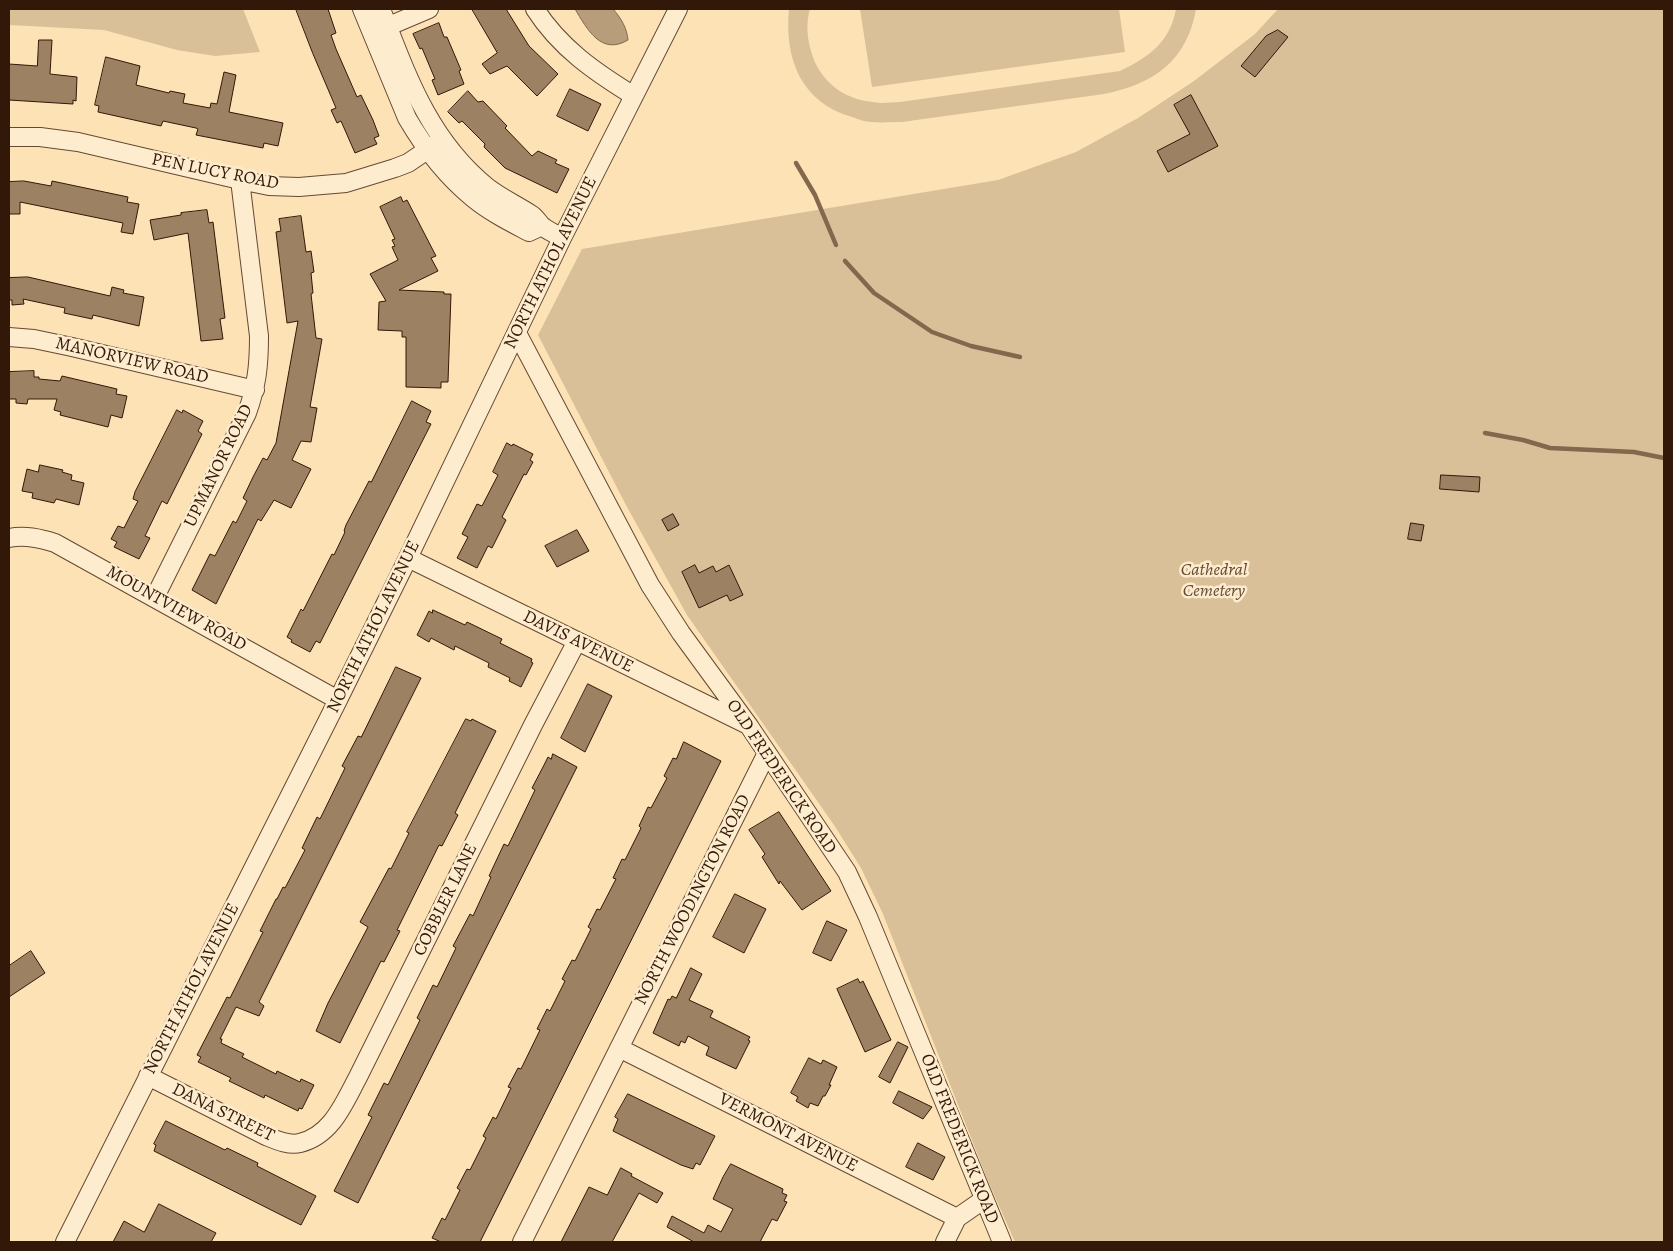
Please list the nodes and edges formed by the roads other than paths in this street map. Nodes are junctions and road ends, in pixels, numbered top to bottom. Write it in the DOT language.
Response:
graph roads {
  1 [pos="362,9"];
  2 [pos="381,9"];
  3 [pos="430,9"];
  4 [pos="535,9"];
  5 [pos="678,9"];
  6 [pos="380,30"];
  7 [pos="634,96"];
  8 [pos="9,137"];
  9 [pos="435,145"];
  10 [pos="240,180"];
  11 [pos="562,238"];
  12 [pos="517,333"];
  13 [pos="9,337"];
  14 [pos="255,390"];
  15 [pos="9,538"];
  16 [pos="408,558"];
  17 [pos="155,597"];
  18 [pos="577,641"];
  19 [pos="338,700"];
  20 [pos="749,726"];
  21 [pos="767,753"];
  22 [pos="619,1048"];
  23 [pos="148,1076"];
  24 [pos="299,1144"];
  25 [pos="983,1200"];
  26 [pos="957,1218"];
  27 [pos="65,1242"];
  28 [pos="522,1242"];
  29 [pos="945,1242"];
  30 [pos="1002,1242"];
  1 -- 6 [label="street"];
  2 -- 6 [label="street"];
  3 -- 6 [label="street"];
  4 -- 7 [label="street"];
  5 -- 7 [label="street, NORTH ATHOL AVENUE"];
  6 -- 9 [label="street"];
  7 -- 11 [label="street, NORTH ATHOL AVENUE"];
  8 -- 10 [label="street, PEN LUCY ROAD"];
  9 -- 10 [label="street, PEN LUCY ROAD"];
  9 -- 11 [label="street"];
  10 -- 14 [label="street, UPMANOR ROAD"];
  11 -- 12 [label="street, NORTH ATHOL AVENUE"];
  12 -- 16 [label="street, NORTH ATHOL AVENUE"];
  12 -- 20 [label="street, OLD FREDERICK ROAD"];
  13 -- 14 [label="street, MANORVIEW ROAD"];
  14 -- 17 [label="street, UPMANOR ROAD"];
  15 -- 17 [label="street, MOUNTVIEW ROAD"];
  16 -- 18 [label="street, DAVIS AVENUE"];
  16 -- 19 [label="street, NORTH ATHOL AVENUE"];
  17 -- 19 [label="street, MOUNTVIEW ROAD"];
  18 -- 20 [label="street, DAVIS AVENUE"];
  18 -- 24 [label="street, COBBLER LANE"];
  19 -- 23 [label="street, NORTH ATHOL AVENUE"];
  20 -- 21 [label="street, OLD FREDERICK ROAD"];
  21 -- 22 [label="street, NORTH WOODINGTON ROAD"];
  21 -- 25 [label="street, OLD FREDERICK ROAD"];
  22 -- 26 [label="street, VERMONT AVENUE"];
  22 -- 28 [label="street, NORTH WOODINGTON ROAD"];
  23 -- 24 [label="street, DANA STREET"];
  23 -- 27 [label="street, NORTH ATHOL AVENUE"];
  25 -- 26 [label="street"];
  25 -- 30 [label="street, OLD FREDERICK ROAD"];
  26 -- 29 [label="street"];
}
